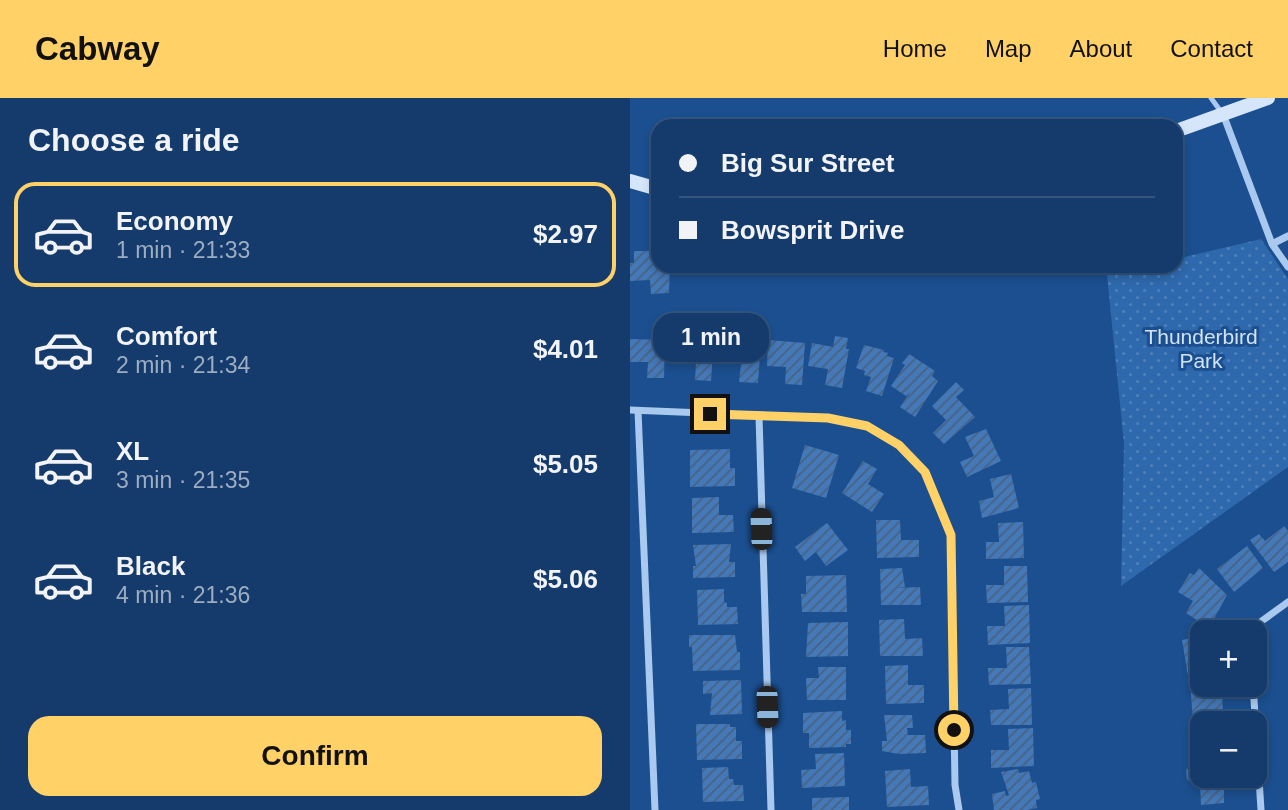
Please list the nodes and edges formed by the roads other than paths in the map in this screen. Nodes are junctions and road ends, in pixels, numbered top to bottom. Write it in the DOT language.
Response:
graph roads {
  1 [pos="1211,98"];
  2 [pos="1268,98"];
  3 [pos="1222,113"];
  4 [pos="1183,128"];
  5 [pos="630,181"];
  6 [pos="651,187"];
  7 [pos="1288,236"];
  8 [pos="1272,244"];
  9 [pos="1288,267"];
  10 [pos="634,410"];
  11 [pos="759,416"];
  12 [pos="1288,602"];
  13 [pos="1263,620"];
  14 [pos="1254,697"];
  15 [pos="655,810"];
  16 [pos="771,810"];
  17 [pos="959,810"];
  18 [pos="1261,810"];
  1 -- 3 [label="lane"];
  2 -- 3 [label="main road"];
  3 -- 4 [label="main road"];
  3 -- 8 [label="street"];
  5 -- 6 [label="main road"];
  7 -- 8 [label="street"];
  8 -- 9 [label="street"];
  10 -- 11 [label="street"];
  10 -- 15 [label="street"];
  11 -- 16 [label="street"];
  11 -- 17 [label="street"];
  12 -- 13 [label="street"];
  14 -- 18 [label="street"];
}
